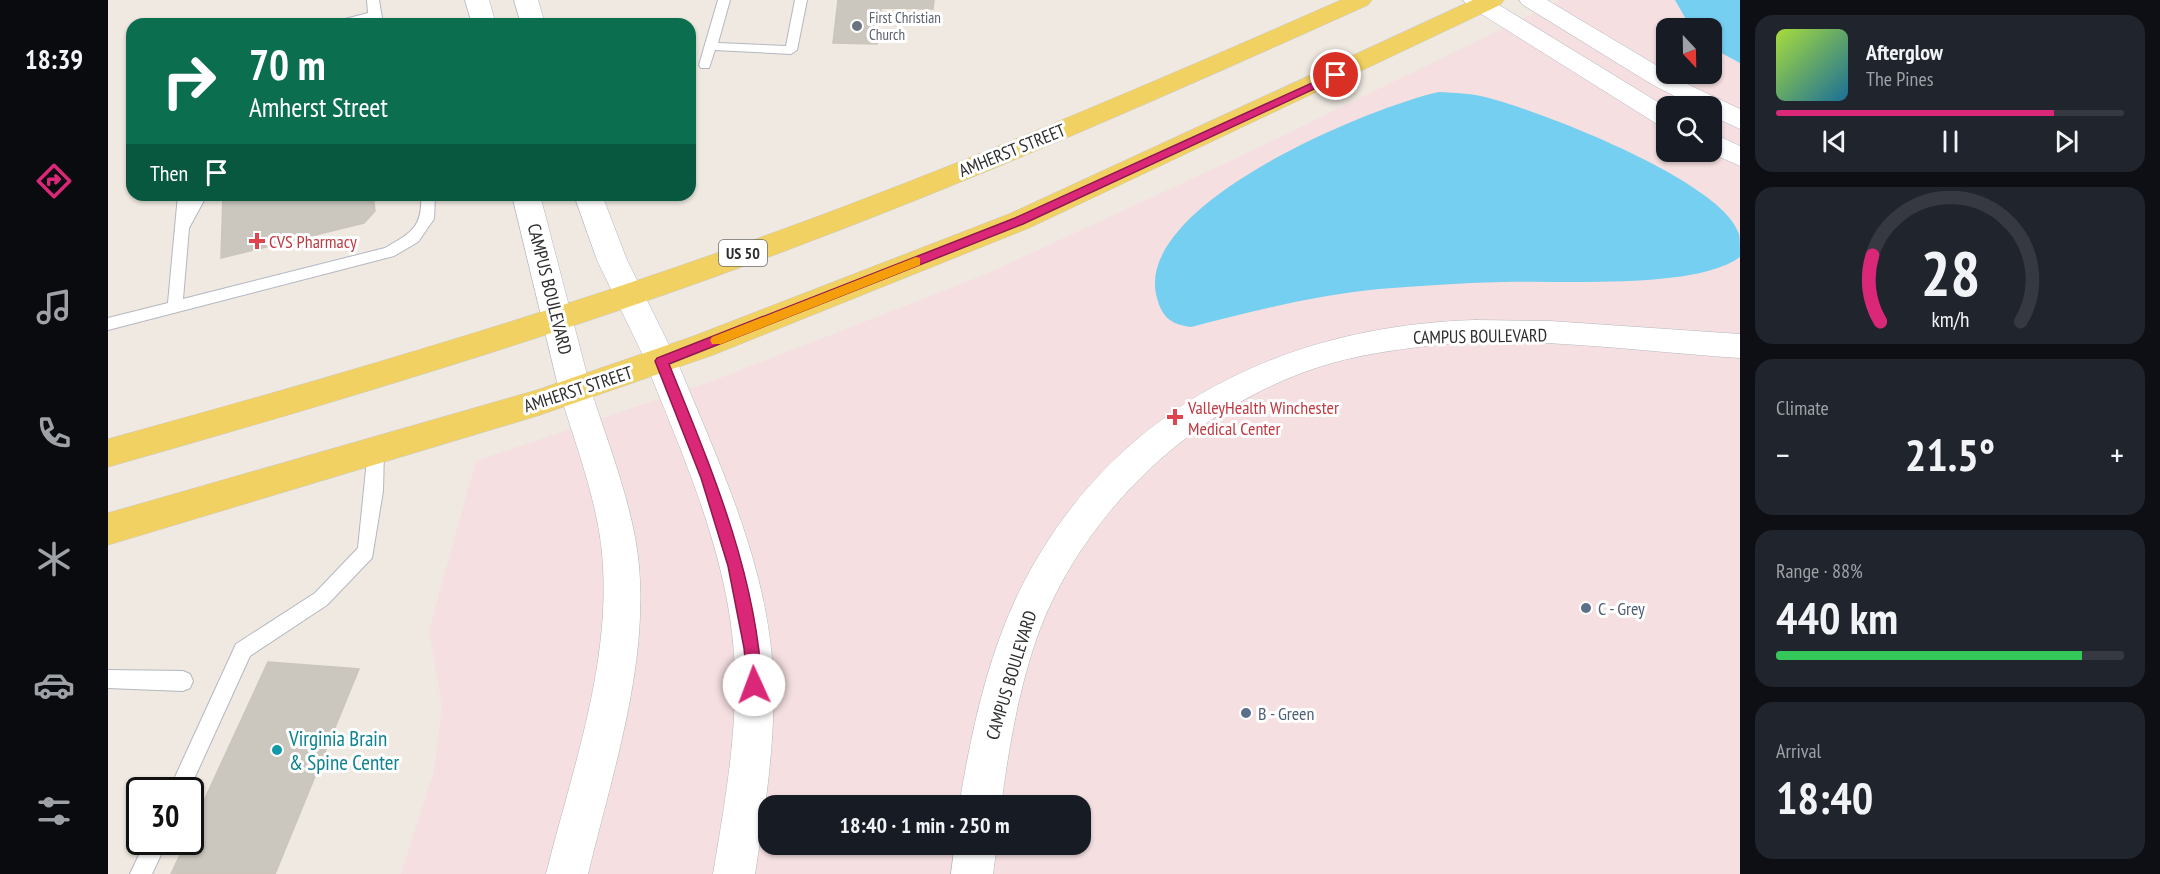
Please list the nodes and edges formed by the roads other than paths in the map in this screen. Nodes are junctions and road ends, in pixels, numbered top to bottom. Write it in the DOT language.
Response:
graph roads {
  1 [pos="373,0"];
  2 [pos="477,0"];
  3 [pos="526,0"];
  4 [pos="724,0"];
  5 [pos="801,0"];
  6 [pos="1360,0"];
  7 [pos="1531,0"];
  8 [pos="1483,2"];
  9 [pos="375,18"];
  10 [pos="482,18"];
  11 [pos="531,18"];
  12 [pos="710,46"];
  13 [pos="705,65"];
  14 [pos="1656,112"];
  15 [pos="1740,120"];
  16 [pos="1722,147"];
  17 [pos="1740,157"];
  18 [pos="185,201"];
  19 [pos="197,201"];
  20 [pos="428,201"];
  21 [pos="527,201"];
  22 [pos="590,201"];
  23 [pos="182,232"];
  24 [pos="628,293"];
  25 [pos="175,307"];
  26 [pos="555,317"];
  27 [pos="108,324"];
  28 [pos="1740,346"];
  29 [pos="661,361"];
  30 [pos="575,390"];
  31 [pos="155,440"];
  32 [pos="376,450"];
  33 [pos="108,453"];
  34 [pos="108,460"];
  35 [pos="108,529"];
  36 [pos="108,679"];
  37 [pos="183,681"];
  38 [pos="185,777"];
  39 [pos="982,795"];
  40 [pos="150,855"];
  41 [pos="975,855"];
  42 [pos="141,874"];
  43 [pos="567,874"];
  44 [pos="734,874"];
  45 [pos="972,874"];
  1 -- 9 [label="lane"];
  2 -- 10 [label="street"];
  3 -- 11 [label="street"];
  4 -- 12 [label="lane"];
  5 -- 12 [label="lane"];
  6 -- 24 [label="main road, AMHERST STREET / US 50"];
  7 -- 15 [label="street"];
  8 -- 14 [label="street"];
  8 -- 29 [label="main road, AMHERST STREET"];
  12 -- 13 [label="lane"];
  16 -- 17 [label="street"];
  18 -- 23 [label="lane"];
  19 -- 23 [label="lane"];
  20 -- 25 [label="lane"];
  21 -- 26 [label="street, CAMPUS BOULEVARD"];
  22 -- 24 [label="street"];
  23 -- 25 [label="lane"];
  24 -- 26 [label="main road, AMHERST STREET / US 50"];
  24 -- 29 [label="street"];
  25 -- 27 [label="lane"];
  26 -- 30 [label="street, CAMPUS BOULEVARD"];
  26 -- 31 [label="main road, AMHERST STREET / US 50"];
  28 -- 39 [label="street, CAMPUS BOULEVARD"];
  29 -- 30 [label="main road, AMHERST STREET"];
  29 -- 44 [label="street"];
  30 -- 32 [label="main road, AMHERST STREET"];
  30 -- 43 [label="street, CAMPUS BOULEVARD"];
  31 -- 33 [label="main road, AMHERST STREET / US 50"];
  31 -- 34 [label="main road"];
  32 -- 35 [label="main road, AMHERST STREET"];
  32 -- 38 [label="lane"];
  36 -- 37 [label="lane"];
  40 -- 42 [label="lane"];
  41 -- 45 [label="street"];
}
